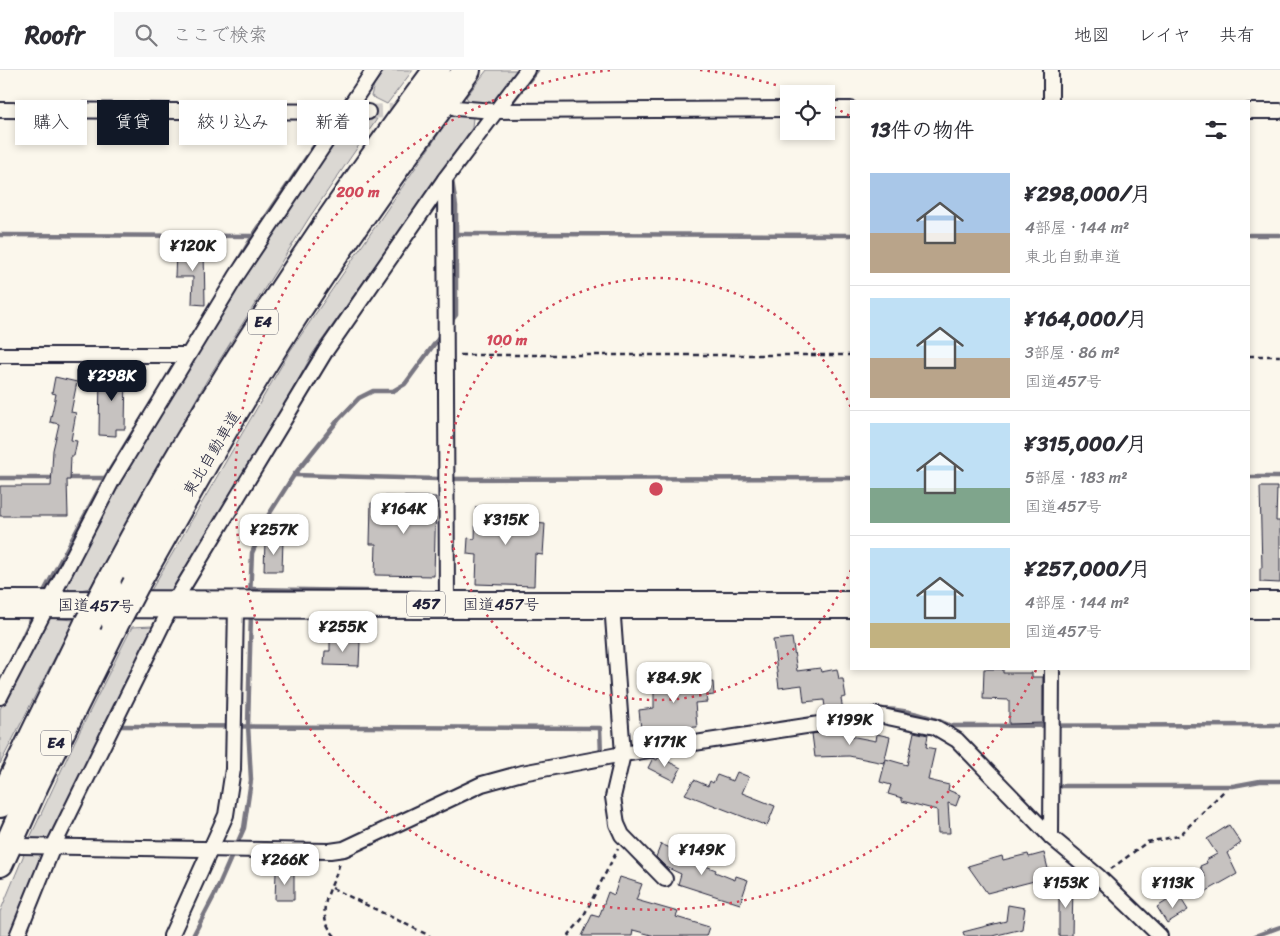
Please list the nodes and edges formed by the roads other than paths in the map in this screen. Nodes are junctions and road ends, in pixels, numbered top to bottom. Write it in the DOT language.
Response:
graph roads {
  1 [pos="374,70"];
  2 [pos="437,70"];
  3 [pos="467,70"];
  4 [pos="527,70"];
  5 [pos="1051,70"];
  6 [pos="353,100"];
  7 [pos="1051,100"];
  8 [pos="456,108"];
  9 [pos="780,109"];
  10 [pos="835,109"];
  11 [pos="850,109"];
  12 [pos="0,110"];
  13 [pos="1250,110"];
  14 [pos="1280,110"];
  15 [pos="494,111"];
  16 [pos="297,112"];
  17 [pos="324,145"];
  18 [pos="445,178"];
  19 [pos="0,355"];
  20 [pos="187,355"];
  21 [pos="0,604"];
  22 [pos="48,604"];
  23 [pos="447,604"];
  24 [pos="612,604"];
  25 [pos="236,605"];
  26 [pos="850,605"];
  27 [pos="1250,605"];
  28 [pos="1280,605"];
  29 [pos="171,606"];
  30 [pos="1052,670"];
  31 [pos="0,697"];
  32 [pos="623,754"];
  33 [pos="0,804"];
  34 [pos="1051,837"];
  35 [pos="21,846"];
  36 [pos="53,847"];
  37 [pos="212,848"];
  38 [pos="0,863"];
  39 [pos="665,879"];
  40 [pos="17,936"];
  41 [pos="171,936"];
  42 [pos="1160,936"];
  1 -- 6 [label="street"];
  2 -- 33 [label="highway, 東北自動車道 / E4, bridge"];
  3 -- 38 [label="highway, 東北自動車道 / E4, bridge"];
  4 -- 15 [label="street"];
  5 -- 7 [label="street"];
  8 -- 15 [label="street"];
  9 -- 15 [label="street"];
  10 -- 11 [label="street"];
  12 -- 16 [label="street"];
  13 -- 14 [label="street"];
  15 -- 18 [label="street"];
  17 -- 20 [label="street"];
  18 -- 23 [label="street"];
  18 -- 29 [label="street"];
  19 -- 20 [label="street"];
  20 -- 22 [label="street"];
  21 -- 22 [label="highway, 国道457号 / 457"];
  22 -- 29 [label="highway, 国道457号 / 457"];
  22 -- 31 [label="street"];
  23 -- 24 [label="highway, 国道457号 / 457"];
  23 -- 25 [label="highway, 国道457号 / 457"];
  24 -- 26 [label="highway, 国道457号 / 457"];
  24 -- 32 [label="street"];
  25 -- 29 [label="highway, 国道457号 / 457"];
  25 -- 37 [label="street"];
  27 -- 28 [label="highway"];
  29 -- 36 [label="street"];
  30 -- 34 [label="street"];
  32 -- 34 [label="street"];
  32 -- 37 [label="street"];
  32 -- 39 [label="street"];
  34 -- 42 [label="street"];
  35 -- 36 [label="street"];
  36 -- 37 [label="street"];
  36 -- 40 [label="street"];
  37 -- 41 [label="street"];
}
